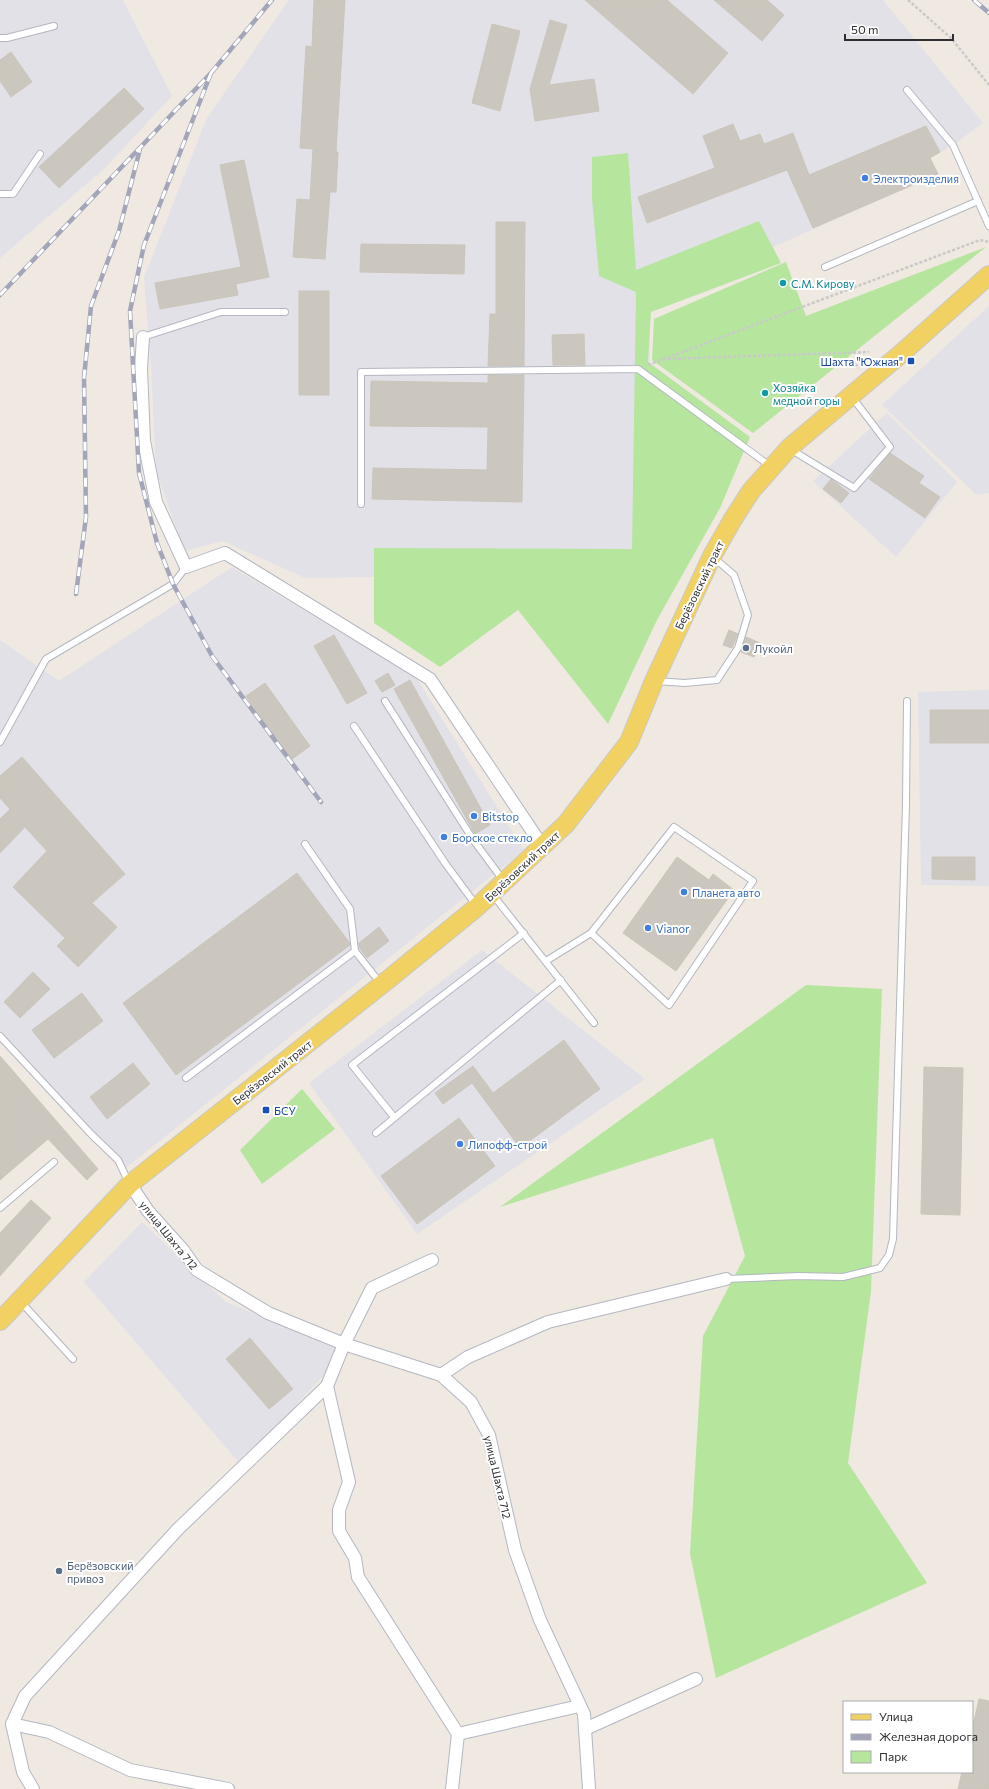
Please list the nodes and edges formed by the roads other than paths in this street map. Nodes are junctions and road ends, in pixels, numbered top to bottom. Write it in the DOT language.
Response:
graph roads {
  1 [pos="54,26"];
  2 [pos="0,38"];
  3 [pos="907,90"];
  4 [pos="40,154"];
  5 [pos="0,194"];
  6 [pos="978,201"];
  7 [pos="989,226"];
  8 [pos="825,267"];
  9 [pos="989,275"];
  10 [pos="285,312"];
  11 [pos="144,336"];
  12 [pos="850,395"];
  13 [pos="789,448"];
  14 [pos="772,467"];
  15 [pos="362,504"];
  16 [pos="712,556"];
  17 [pos="186,567"];
  18 [pos="654,681"];
  19 [pos="385,701"];
  20 [pos="907,701"];
  21 [pos="354,726"];
  22 [pos="0,742"];
  23 [pos="305,844"];
  24 [pos="543,847"];
  25 [pos="498,888"];
  26 [pos="477,907"];
  27 [pos="524,933"];
  28 [pos="591,933"];
  29 [pos="354,951"];
  30 [pos="546,961"];
  31 [pos="561,980"];
  32 [pos="382,985"];
  33 [pos="594,1023"];
  34 [pos="0,1036"];
  35 [pos="186,1078"];
  36 [pos="394,1117"];
  37 [pos="376,1133"];
  38 [pos="54,1162"];
  39 [pos="130,1184"];
  40 [pos="0,1208"];
  41 [pos="432,1260"];
  42 [pos="726,1279"];
  43 [pos="19,1301"];
  44 [pos="0,1321"];
  45 [pos="344,1344"];
  46 [pos="73,1359"];
  47 [pos="441,1375"];
  48 [pos="326,1386"];
  49 [pos="696,1679"];
  50 [pos="579,1706"];
  51 [pos="12,1724"];
  52 [pos="585,1729"];
  53 [pos="458,1734"];
  54 [pos="33,1789"];
  55 [pos="228,1789"];
  56 [pos="452,1789"];
  57 [pos="588,1789"];
  1 -- 2 [label="lane"];
  3 -- 6 [label="lane"];
  4 -- 5 [label="lane"];
  6 -- 7 [label="lane"];
  6 -- 8 [label="lane"];
  9 -- 12 [label="main road, Берёзовский тракт"];
  10 -- 11 [label="lane"];
  11 -- 17 [label="street"];
  12 -- 13 [label="main road, Берёзовский тракт"];
  12 -- 13 [label="lane"];
  13 -- 14 [label="main road, Берёзовский тракт"];
  14 -- 15 [label="lane"];
  14 -- 16 [label="main road, Берёзовский тракт"];
  16 -- 18 [label="main road, Берёзовский тракт"];
  16 -- 18 [label="lane"];
  17 -- 22 [label="lane"];
  17 -- 24 [label="street"];
  18 -- 24 [label="main road, Берёзовский тракт"];
  19 -- 25 [label="lane"];
  20 -- 42 [label="lane"];
  21 -- 26 [label="lane"];
  23 -- 29 [label="lane"];
  24 -- 25 [label="main road, Берёзовский тракт"];
  25 -- 26 [label="main road, Берёзовский тракт"];
  25 -- 27 [label="lane"];
  26 -- 32 [label="main road, Берёзовский тракт"];
  27 -- 30 [label="lane"];
  27 -- 36 [label="lane"];
  28 -- 28 [label="lane"];
  28 -- 30 [label="lane"];
  29 -- 32 [label="lane"];
  29 -- 35 [label="lane"];
  30 -- 31 [label="lane"];
  31 -- 33 [label="lane"];
  31 -- 36 [label="lane"];
  32 -- 39 [label="main road, Берёзовский тракт"];
  34 -- 39 [label="lane"];
  36 -- 37 [label="lane"];
  38 -- 40 [label="lane"];
  39 -- 43 [label="main road, Берёзовский тракт"];
  39 -- 45 [label="street, улица Шахта 712"];
  41 -- 45 [label="street"];
  42 -- 47 [label="street"];
  43 -- 44 [label="main road, Берёзовский тракт"];
  43 -- 46 [label="lane"];
  45 -- 47 [label="street, улица Шахта 712"];
  45 -- 48 [label="street"];
  47 -- 50 [label="street, улица Шахта 712"];
  48 -- 51 [label="street"];
  48 -- 53 [label="street"];
  49 -- 52 [label="street"];
  50 -- 52 [label="street, улица Шахта 712"];
  50 -- 53 [label="street"];
  51 -- 54 [label="street"];
  51 -- 55 [label="street"];
  52 -- 57 [label="street, улица Шахта 712"];
  53 -- 56 [label="street"];
}
